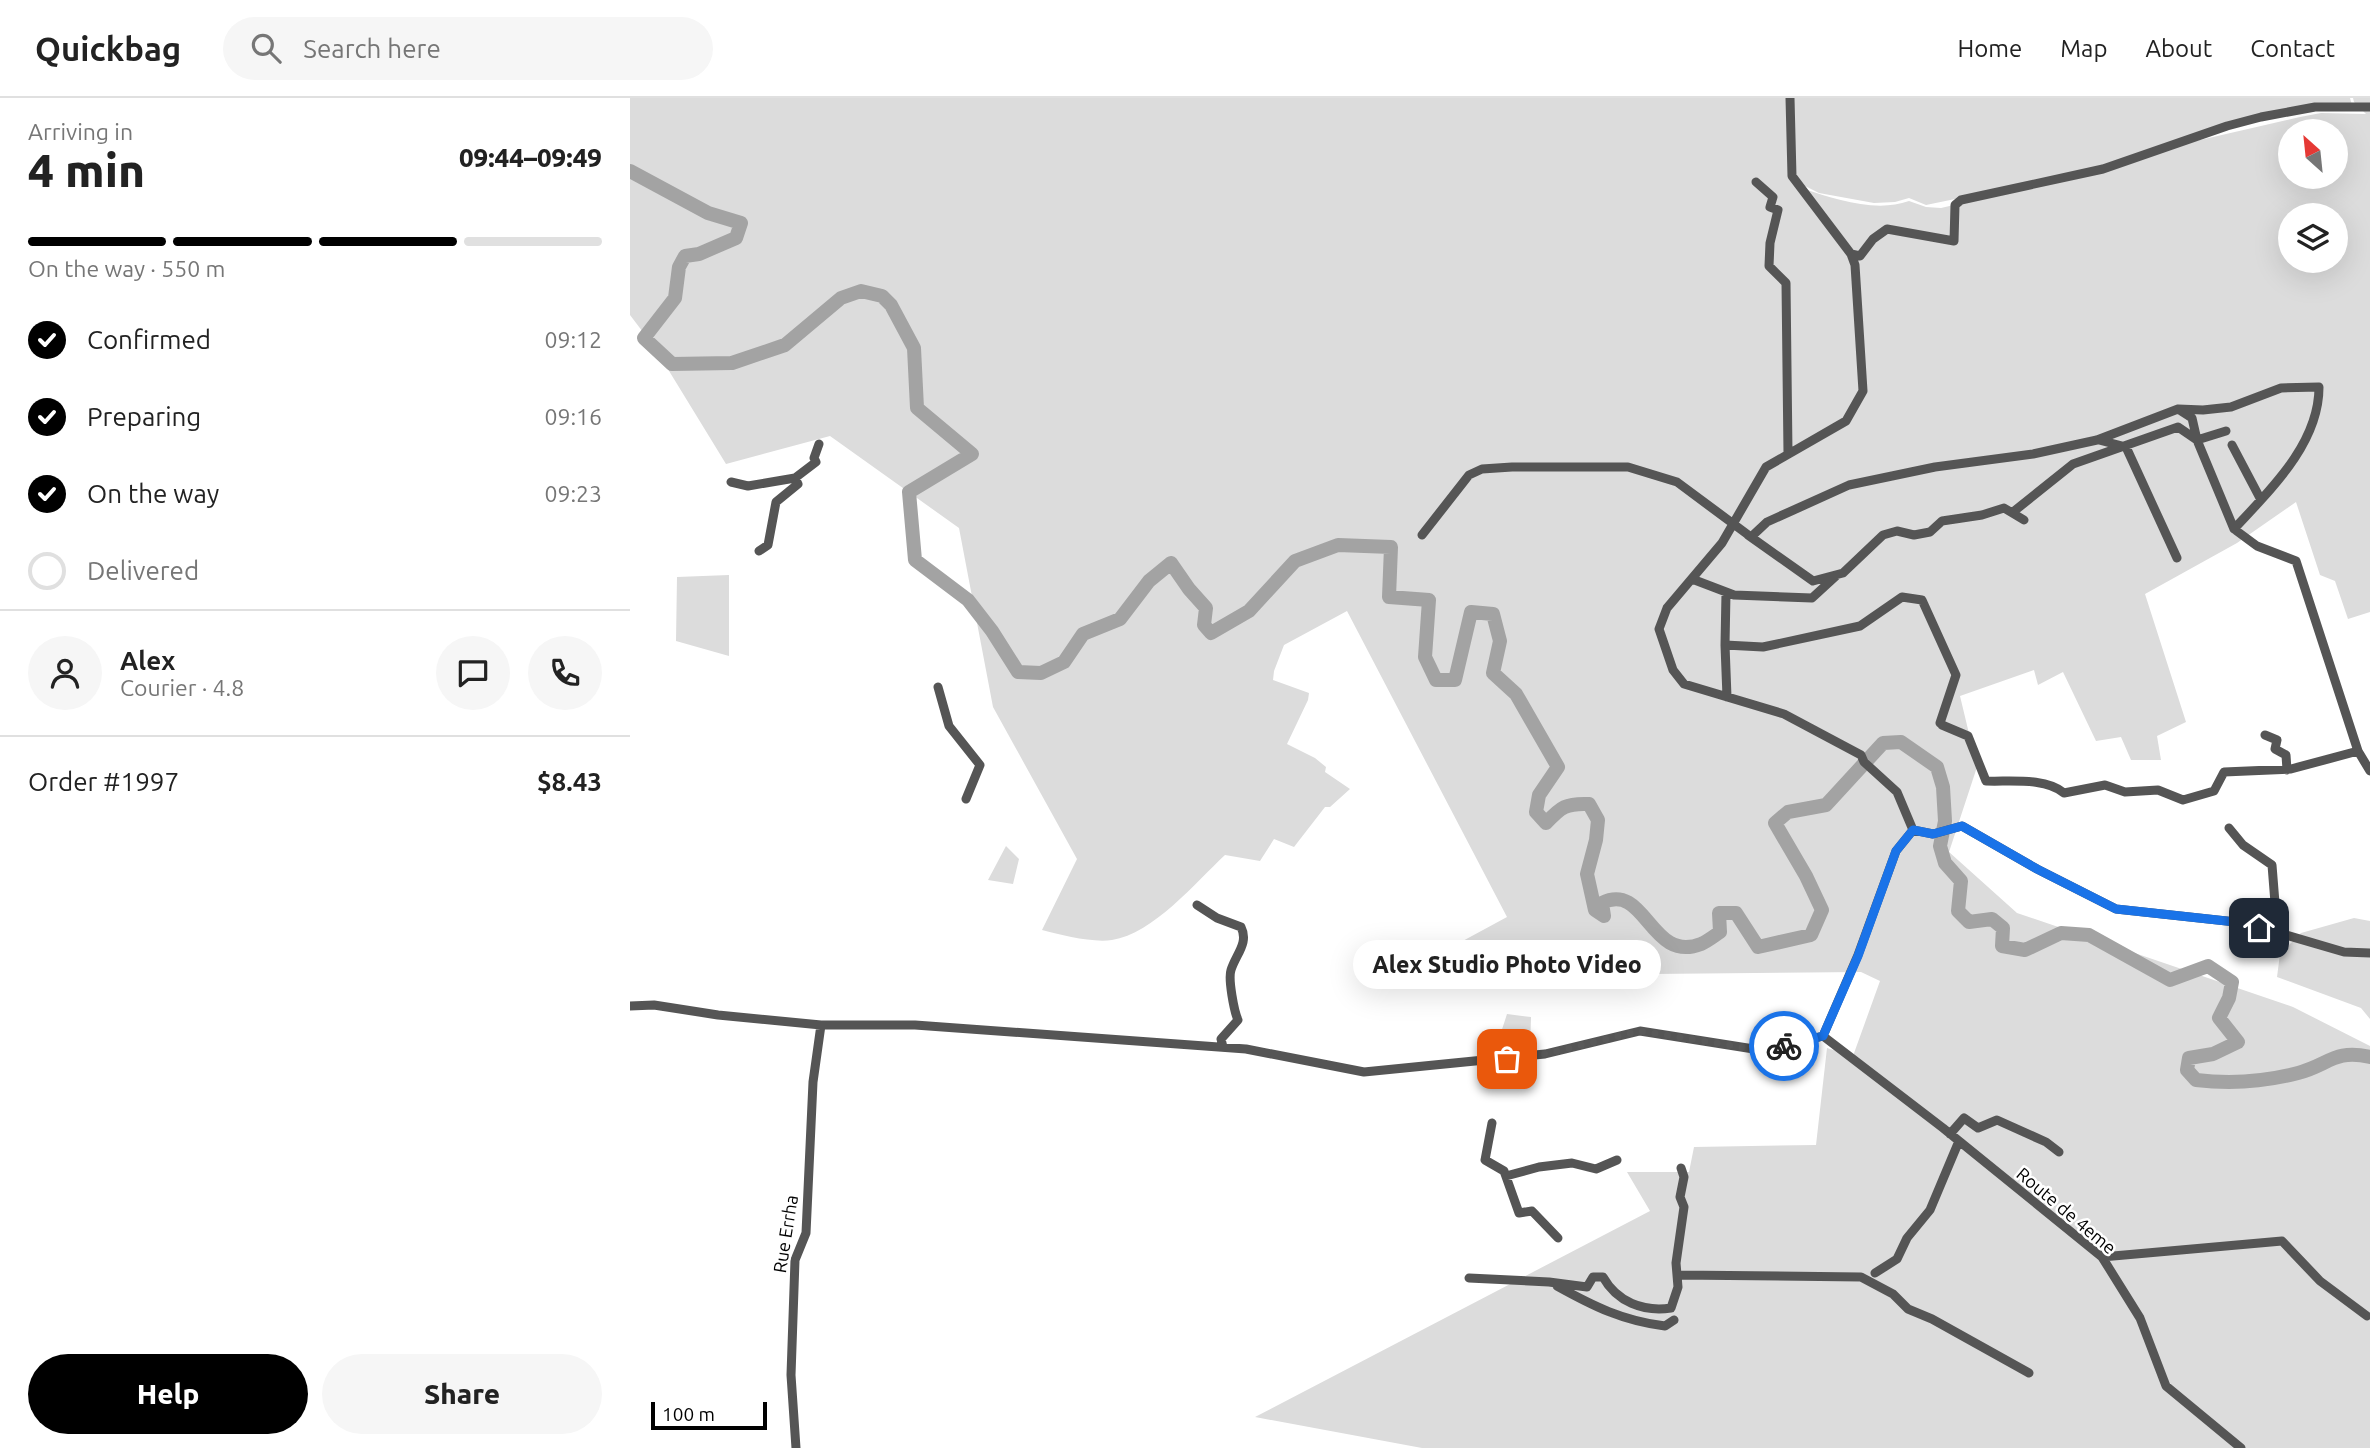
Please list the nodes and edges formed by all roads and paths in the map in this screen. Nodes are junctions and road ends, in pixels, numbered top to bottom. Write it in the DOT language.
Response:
graph roads {
  1 [pos="1790,98"];
  2 [pos="2370,107"];
  3 [pos="1756,181"];
  4 [pos="1851,254"];
  5 [pos="2178,409"];
  6 [pos="2226,431"];
  7 [pos="2097,440"];
  8 [pos="2197,440"];
  9 [pos="819,444"];
  10 [pos="2232,445"];
  11 [pos="2126,447"];
  12 [pos="1788,454"];
  13 [pos="795,478"];
  14 [pos="731,482"];
  15 [pos="2261,500"];
  16 [pos="2013,512"];
  17 [pos="2024,520"];
  18 [pos="1732,523"];
  19 [pos="2234,529"];
  20 [pos="1422,535"];
  21 [pos="1748,535"];
  22 [pos="759,551"];
  23 [pos="2177,558"];
  24 [pos="1839,574"];
  25 [pos="1692,579"];
  26 [pos="1726,593"];
  27 [pos="1725,645"];
  28 [pos="938,687"];
  29 [pos="1727,697"];
  30 [pos="2265,735"];
  31 [pos="2358,751"];
  32 [pos="2287,770"];
  33 [pos="2370,771"];
  34 [pos="966,799"];
  35 [pos="2229,828"];
  36 [pos="1913,830"];
  37 [pos="1197,905"];
  38 [pos="2273,932"];
  39 [pos="2370,953"];
  40 [pos="630,1006"];
  41 [pos="821,1025"];
  42 [pos="1823,1036"];
  43 [pos="1223,1047"];
  44 [pos="1492,1123"];
  45 [pos="1950,1134"];
  46 [pos="1959,1141"];
  47 [pos="2059,1152"];
  48 [pos="1617,1160"];
  49 [pos="1681,1168"];
  50 [pos="1506,1176"];
  51 [pos="1558,1238"];
  52 [pos="2102,1257"];
  53 [pos="1875,1273"];
  54 [pos="1677,1275"];
  55 [pos="1469,1278"];
  56 [pos="1549,1282"];
  57 [pos="2367,1316"];
  58 [pos="1674,1320"];
  59 [pos="2029,1373"];
  60 [pos="796,1448"];
  61 [pos="2241,1448"];
  1 -- 4 [label="street"];
  2 -- 4 [label="street"];
  3 -- 12 [label="street"];
  4 -- 12 [label="street"];
  5 -- 7 [label="street"];
  5 -- 8 [label="street"];
  5 -- 15 [label="street"];
  6 -- 8 [label="street"];
  7 -- 11 [label="street"];
  7 -- 21 [label="street"];
  8 -- 11 [label="street"];
  8 -- 19 [label="street"];
  9 -- 13 [label="street"];
  10 -- 15 [label="street"];
  11 -- 16 [label="street"];
  11 -- 23 [label="street"];
  12 -- 18 [label="street"];
  13 -- 14 [label="street"];
  13 -- 22 [label="street"];
  15 -- 19 [label="street"];
  16 -- 17 [label="street"];
  16 -- 24 [label="street"];
  18 -- 20 [label="street"];
  18 -- 21 [label="street"];
  18 -- 25 [label="street"];
  19 -- 31 [label="street"];
  21 -- 24 [label="street"];
  24 -- 26 [label="street"];
  25 -- 26 [label="street"];
  25 -- 29 [label="street"];
  26 -- 27 [label="street"];
  27 -- 29 [label="street"];
  27 -- 32 [label="street"];
  28 -- 34 [label="street"];
  29 -- 36 [label="street"];
  30 -- 32 [label="street"];
  31 -- 32 [label="street"];
  31 -- 33 [label="street"];
  35 -- 38 [label="street"];
  36 -- 38 [label="street"];
  36 -- 42 [label="street"];
  37 -- 43 [label="street"];
  38 -- 39 [label="street"];
  40 -- 41 [label="street"];
  41 -- 43 [label="street"];
  41 -- 60 [label="street, Rue Errha"];
  42 -- 43 [label="street"];
  42 -- 45 [label="street, Route de 4eme"];
  44 -- 50 [label="street"];
  45 -- 46 [label="street, Route de 4eme"];
  45 -- 47 [label="street"];
  46 -- 52 [label="street, Route de 4eme"];
  46 -- 53 [label="street"];
  48 -- 50 [label="street"];
  49 -- 54 [label="street"];
  50 -- 51 [label="street"];
  52 -- 57 [label="street"];
  52 -- 61 [label="street, Route de 4eme"];
  54 -- 56 [label="street"];
  54 -- 59 [label="street"];
  55 -- 56 [label="street"];
  56 -- 58 [label="street"];
}
